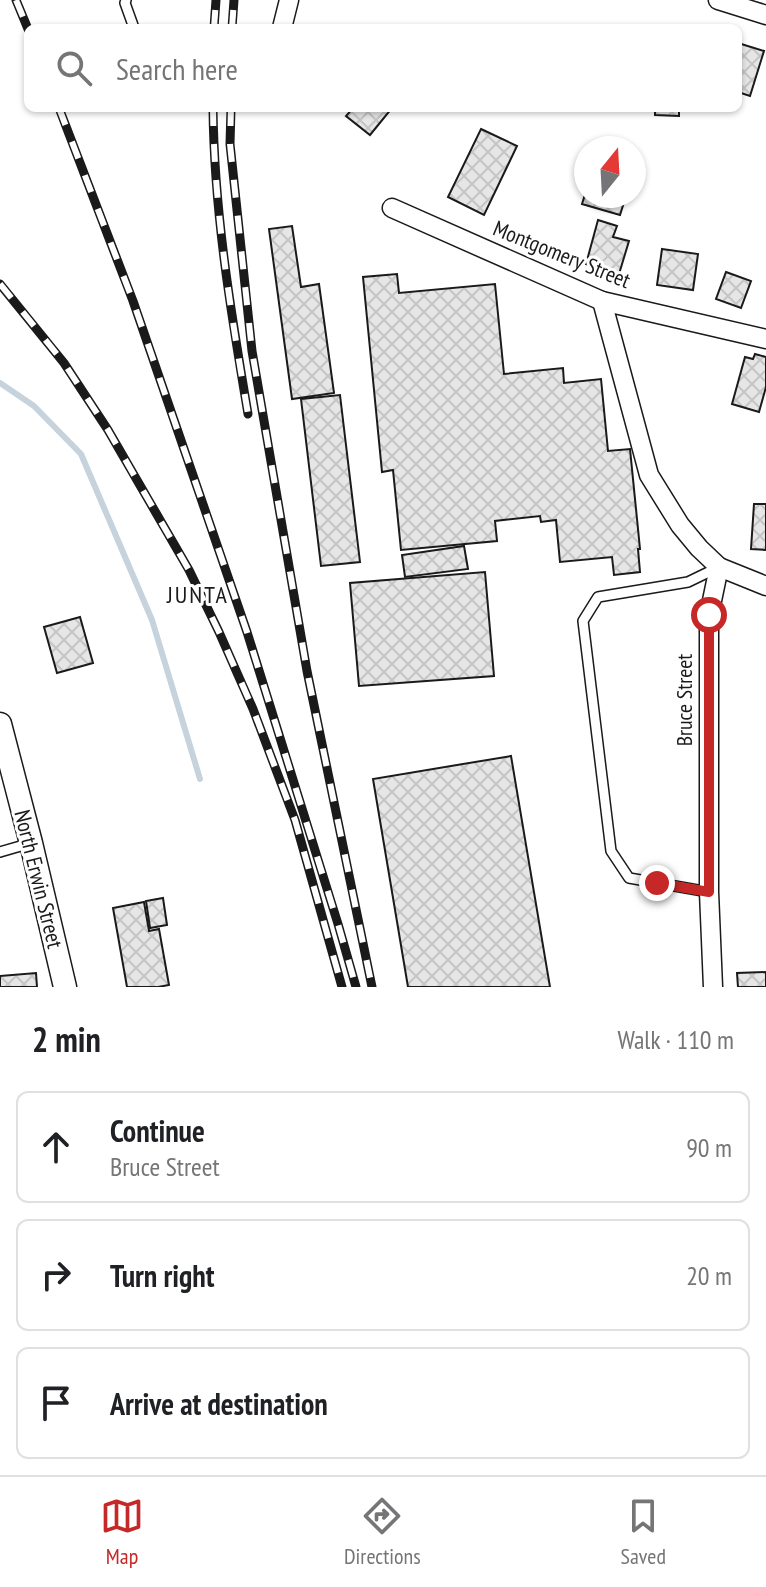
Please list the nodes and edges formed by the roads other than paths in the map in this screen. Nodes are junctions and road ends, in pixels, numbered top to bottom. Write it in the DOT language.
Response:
graph roads {
  1 [pos="126,0"];
  2 [pos="289,0"];
  3 [pos="718,0"];
  4 [pos="766,15"];
  5 [pos="133,24"];
  6 [pos="283,24"];
  7 [pos="392,208"];
  8 [pos="602,301"];
  9 [pos="766,339"];
  10 [pos="719,567"];
  11 [pos="766,586"];
  12 [pos="0,724"];
  13 [pos="31,843"];
  14 [pos="0,852"];
  15 [pos="709,892"];
  16 [pos="65,987"];
  17 [pos="713,987"];
  1 -- 5 [label="lane"];
  2 -- 6 [label="street"];
  3 -- 4 [label="street"];
  7 -- 8 [label="street, Montgomery Street"];
  8 -- 9 [label="street, Montgomery Street"];
  8 -- 10 [label="street"];
  10 -- 11 [label="street"];
  10 -- 15 [label="street, Bruce Street"];
  10 -- 15 [label="lane"];
  12 -- 13 [label="street, North Erwin Street"];
  13 -- 14 [label="lane"];
  13 -- 16 [label="street, North Erwin Street"];
  15 -- 17 [label="street, Bruce Street"];
}
